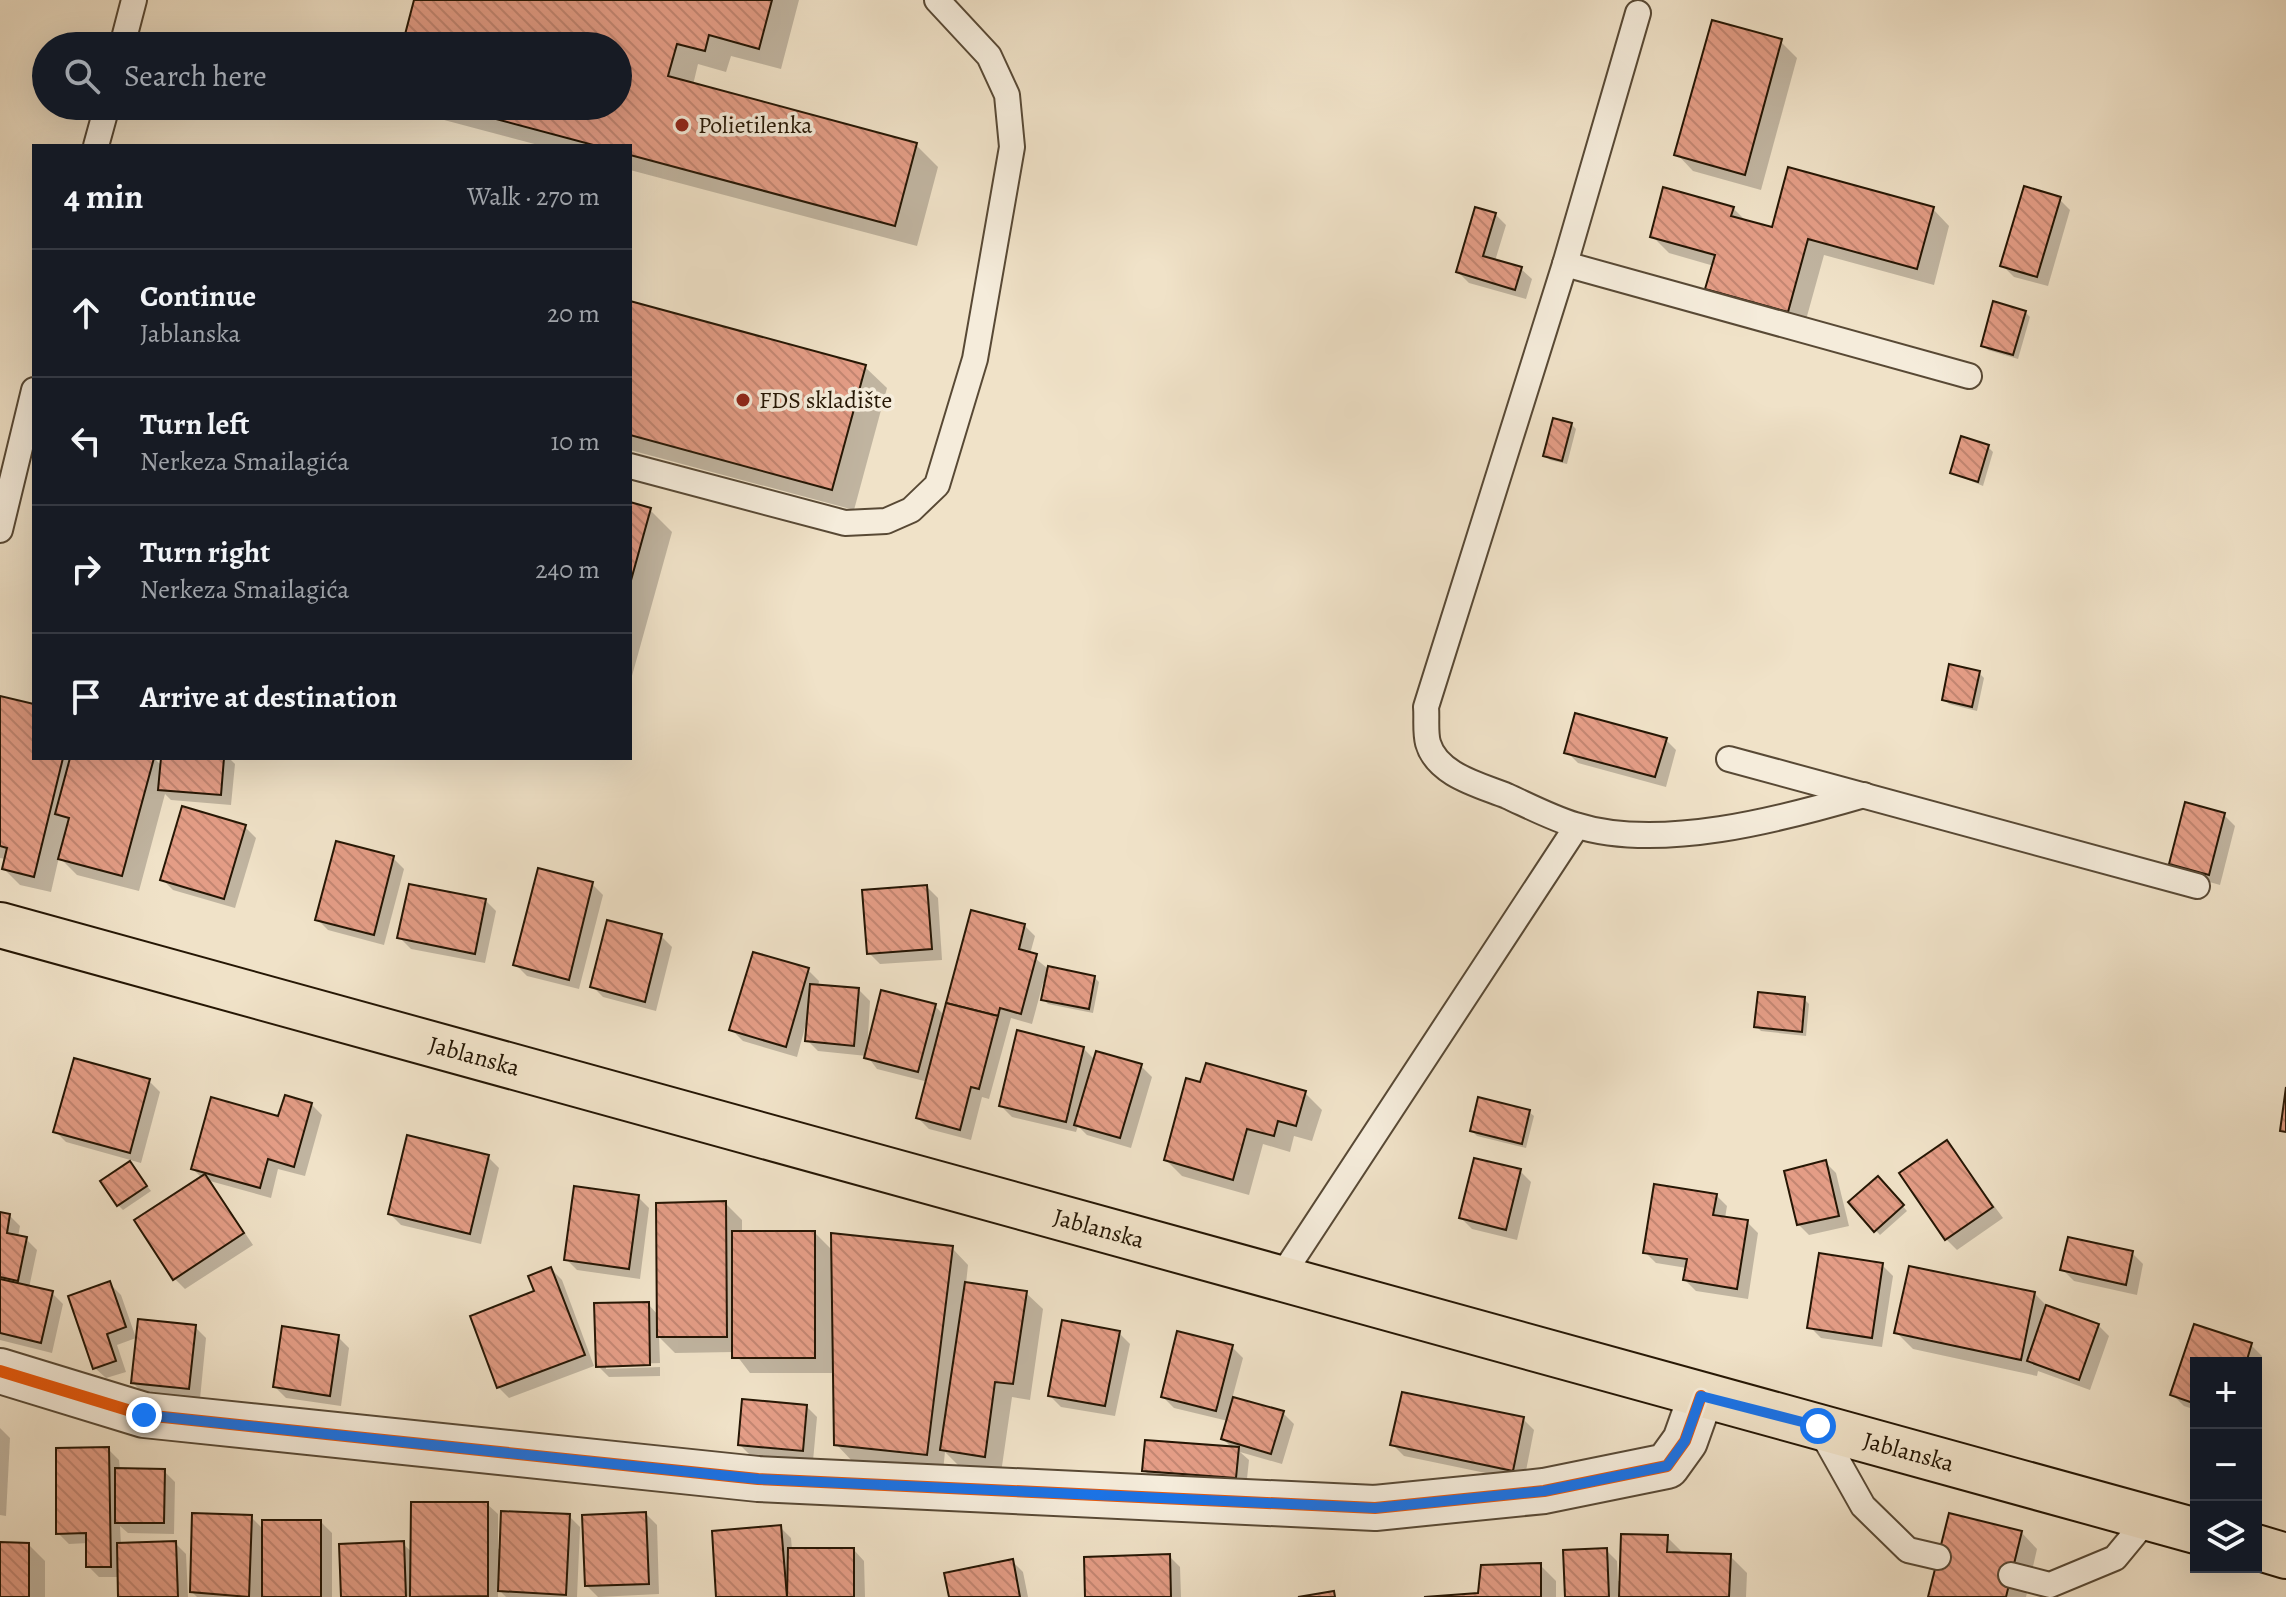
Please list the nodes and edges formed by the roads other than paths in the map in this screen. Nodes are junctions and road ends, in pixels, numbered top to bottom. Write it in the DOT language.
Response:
graph roads {
  1 [pos="134,0"];
  2 [pos="937,0"];
  3 [pos="1638,13"];
  4 [pos="126,32"];
  5 [pos="103,120"];
  6 [pos="97,144"];
  7 [pos="1565,264"];
  8 [pos="1969,376"];
  9 [pos="32,398"];
  10 [pos="632,467"];
  11 [pos="0,530"];
  12 [pos="1729,759"];
  13 [pos="1864,795"];
  14 [pos="1577,826"];
  15 [pos="2197,886"];
  16 [pos="0,925"];
  17 [pos="1281,1277"];
  18 [pos="0,1371"];
  19 [pos="1701,1396"];
  20 [pos="1818,1426"];
  21 [pos="2148,1518"];
  22 [pos="2190,1529"];
  23 [pos="2262,1549"];
  24 [pos="2286,1556"];
  25 [pos="1938,1557"];
  26 [pos="2011,1575"];
  1 -- 4 [label="lane"];
  2 -- 10 [label="lane"];
  3 -- 7 [label="lane"];
  5 -- 6 [label="lane"];
  7 -- 8 [label="lane"];
  7 -- 14 [label="lane"];
  9 -- 11 [label="lane"];
  12 -- 13 [label="lane"];
  13 -- 14 [label="lane"];
  13 -- 15 [label="lane"];
  14 -- 17 [label="lane"];
  16 -- 17 [label="main road, Jablanska"];
  17 -- 19 [label="main road, Jablanska"];
  18 -- 19 [label="street"];
  19 -- 20 [label="main road, Jablanska"];
  20 -- 21 [label="main road, Jablanska"];
  20 -- 25 [label="lane"];
  21 -- 22 [label="main road, Jablanska"];
  21 -- 26 [label="lane"];
  23 -- 24 [label="main road"];
}
